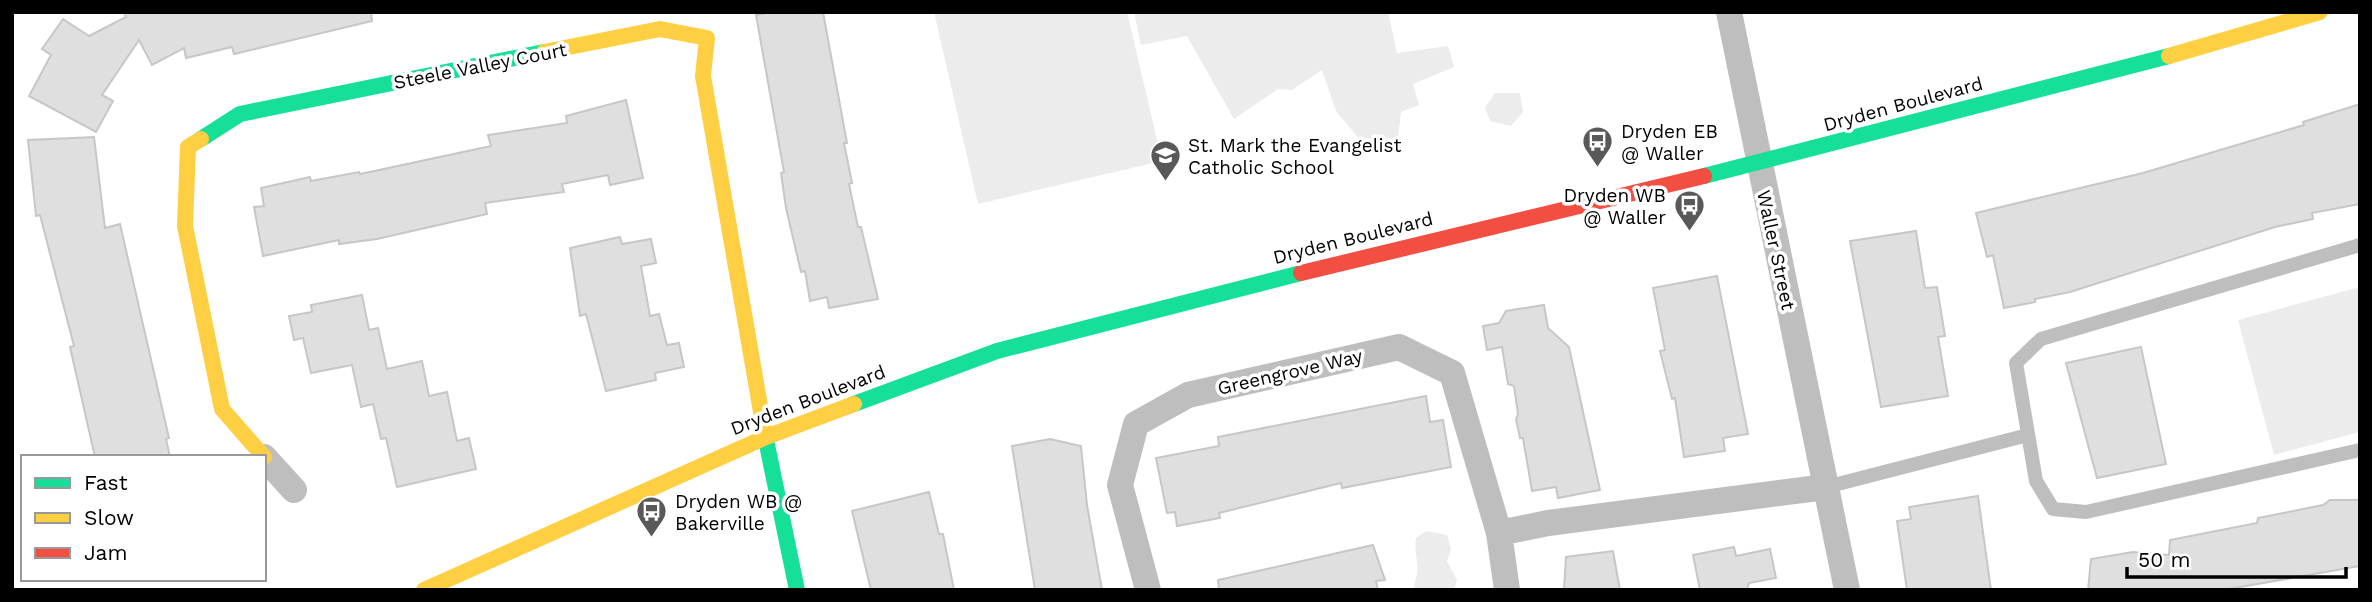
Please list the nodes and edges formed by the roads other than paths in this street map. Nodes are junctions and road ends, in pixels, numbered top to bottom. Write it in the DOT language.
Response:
graph roads {
  1 [pos="1729,12"];
  2 [pos="2320,12"];
  3 [pos="1758,163"];
  4 [pos="2360,245"];
  5 [pos="2028,435"];
  6 [pos="766,437"];
  7 [pos="2360,450"];
  8 [pos="262,455"];
  9 [pos="266,459"];
  10 [pos="1826,487"];
  11 [pos="294,490"];
  12 [pos="1499,533"];
  13 [pos="424,590"];
  14 [pos="797,590"];
  15 [pos="1148,590"];
  16 [pos="1507,590"];
  17 [pos="1847,590"];
  1 -- 3 [label="street, Waller Street"];
  2 -- 3 [label="street, Dryden Boulevard"];
  3 -- 6 [label="street, Dryden Boulevard"];
  3 -- 10 [label="street, Waller Street"];
  4 -- 5 [label="lane"];
  5 -- 7 [label="lane"];
  5 -- 10 [label="lane"];
  6 -- 8 [label="street, Steele Valley Court"];
  6 -- 13 [label="street, Dryden Boulevard"];
  6 -- 14 [label="street"];
  9 -- 11 [label="street, Steele Valley Court"];
  10 -- 12 [label="street"];
  10 -- 17 [label="street, Waller Street"];
  12 -- 15 [label="street, Greengrove Way"];
  12 -- 16 [label="street, Greengrove Way"];
}
